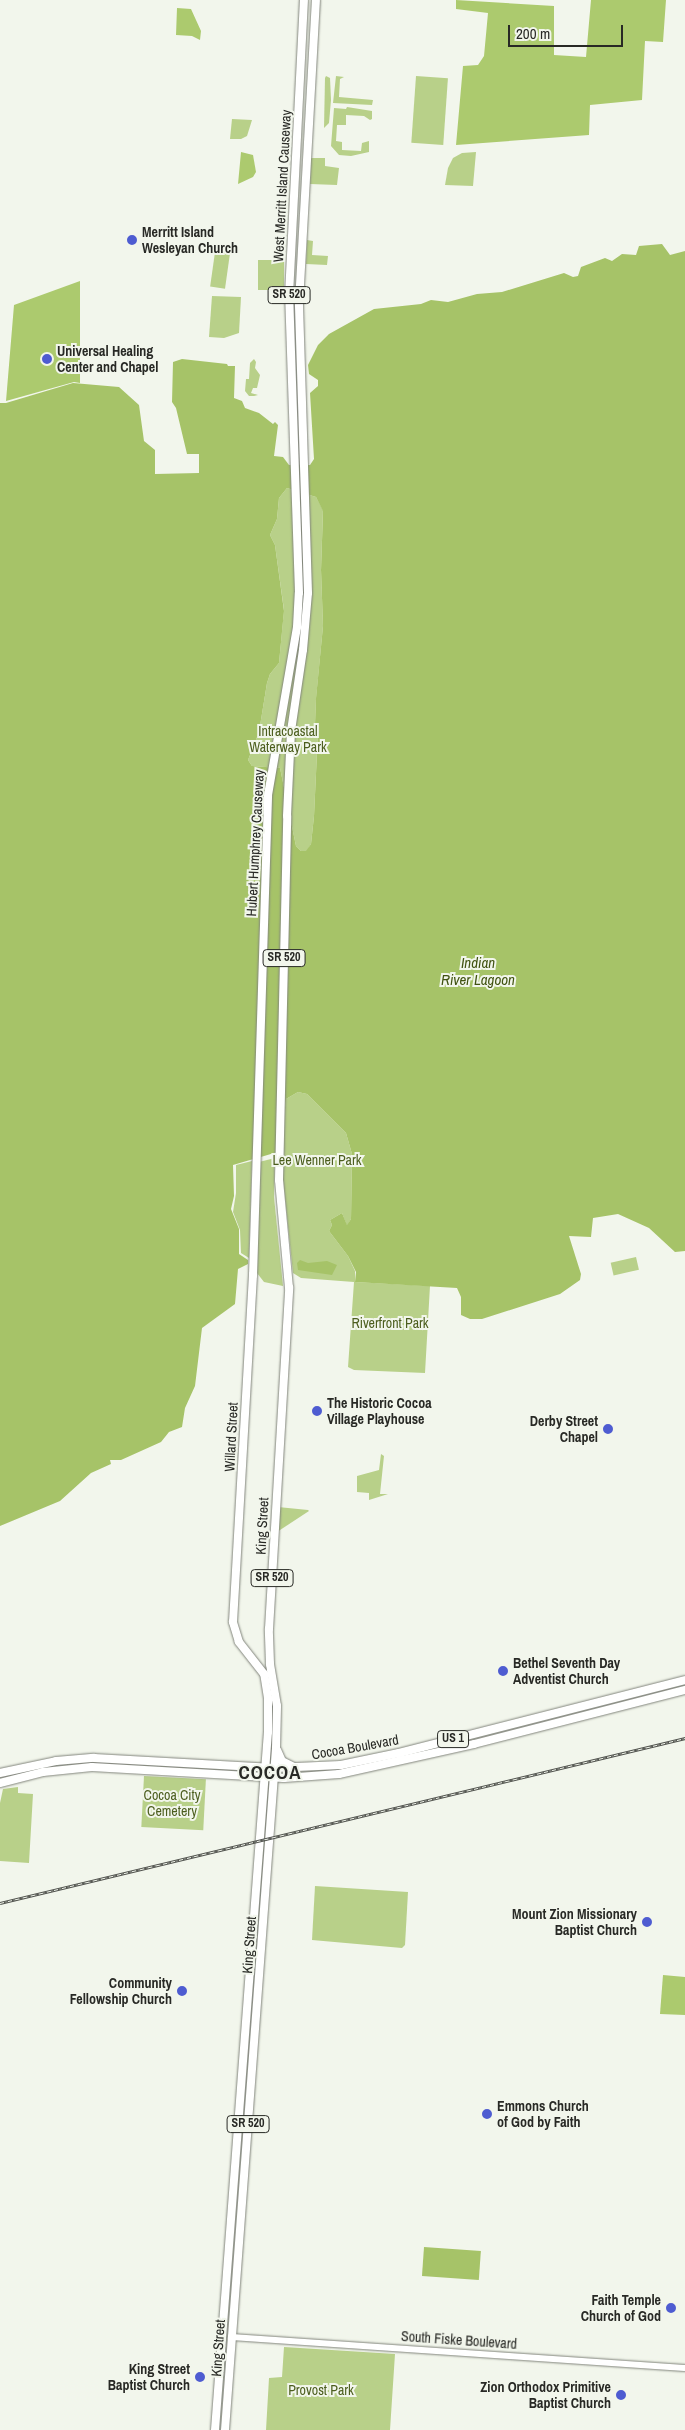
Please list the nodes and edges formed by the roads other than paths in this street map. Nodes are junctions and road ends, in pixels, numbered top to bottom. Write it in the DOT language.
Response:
graph roads {
  1 [pos="304,0"];
  2 [pos="316,0"];
  3 [pos="289,327"];
  4 [pos="301,380"];
  5 [pos="294,462"];
  6 [pos="256,1167"];
  7 [pos="279,1461"];
  8 [pos="682,1681"];
  9 [pos="681,1691"];
  10 [pos="268,1698"];
  11 [pos="507,1726"];
  12 [pos="482,1732"];
  13 [pos="498,1737"];
  14 [pos="474,1744"];
  15 [pos="276,1748"];
  16 [pos="419,1748"];
  17 [pos="408,1760"];
  18 [pos="270,1768"];
  19 [pos="298,1768"];
  20 [pos="15,1769"];
  21 [pos="0,1774"];
  22 [pos="265,1777"];
  23 [pos="273,1778"];
  24 [pos="0,1783"];
  25 [pos="254,1937"];
  26 [pos="250,1984"];
  27 [pos="259,1984"];
  28 [pos="254,2035"];
  29 [pos="231,2337"];
  30 [pos="685,2368"];
  31 [pos="216,2430"];
  32 [pos="225,2430"];
  1 -- 3 [label="main road, West Merritt Island Causeway / SR 520"];
  2 -- 4 [label="main road, West Merritt Island Causeway / SR 520"];
  3 -- 4 [label="main road"];
  3 -- 5 [label="main road, West Merritt Island Causeway / SR 520"];
  4 -- 7 [label="main road, West Merritt Island Causeway / SR 520"];
  5 -- 6 [label="main road, Hubert Humphrey Causeway / SR 520"];
  6 -- 10 [label="main road, Willard Street / SR 520"];
  7 -- 15 [label="main road, King Street / SR 520"];
  8 -- 11 [label="main road, Cocoa Boulevard / US 1"];
  9 -- 13 [label="main road, Cocoa Boulevard / US 1"];
  10 -- 18 [label="main road, King Street / SR 520"];
  11 -- 12 [label="main road, Cocoa Boulevard / US 1"];
  11 -- 13 [label="main road"];
  12 -- 14 [label="main road"];
  12 -- 16 [label="main road, Cocoa Boulevard / US 1"];
  13 -- 14 [label="main road, Cocoa Boulevard / US 1"];
  14 -- 17 [label="main road, Cocoa Boulevard / US 1"];
  15 -- 18 [label="main road, King Street / SR 520"];
  15 -- 19 [label="main road"];
  16 -- 17 [label="main road"];
  16 -- 19 [label="main road, Cocoa Boulevard / US 1"];
  17 -- 23 [label="main road, Cocoa Boulevard / US 1"];
  18 -- 19 [label="main road, Cocoa Boulevard / US 1"];
  18 -- 20 [label="main road, Cocoa Boulevard / US 1"];
  18 -- 22 [label="main road, King Street / SR 520"];
  18 -- 23 [label="main road, King Street / SR 520"];
  20 -- 21 [label="main road, Cocoa Boulevard / US 1"];
  20 -- 24 [label="main road"];
  22 -- 23 [label="main road, Cocoa Boulevard / US 1"];
  22 -- 24 [label="main road, Cocoa Boulevard / US 1"];
  22 -- 25 [label="main road, King Street / SR 520"];
  23 -- 27 [label="main road, King Street / SR 520"];
  25 -- 26 [label="main road, King Street / SR 520"];
  25 -- 27 [label="main road"];
  26 -- 28 [label="main road"];
  26 -- 31 [label="main road, King Street / SR 520"];
  27 -- 28 [label="main road, King Street / SR 520"];
  28 -- 29 [label="main road, King Street / SR 520"];
  29 -- 30 [label="main road, South Fiske Boulevard"];
  29 -- 32 [label="main road, King Street / SR 520"];
}
